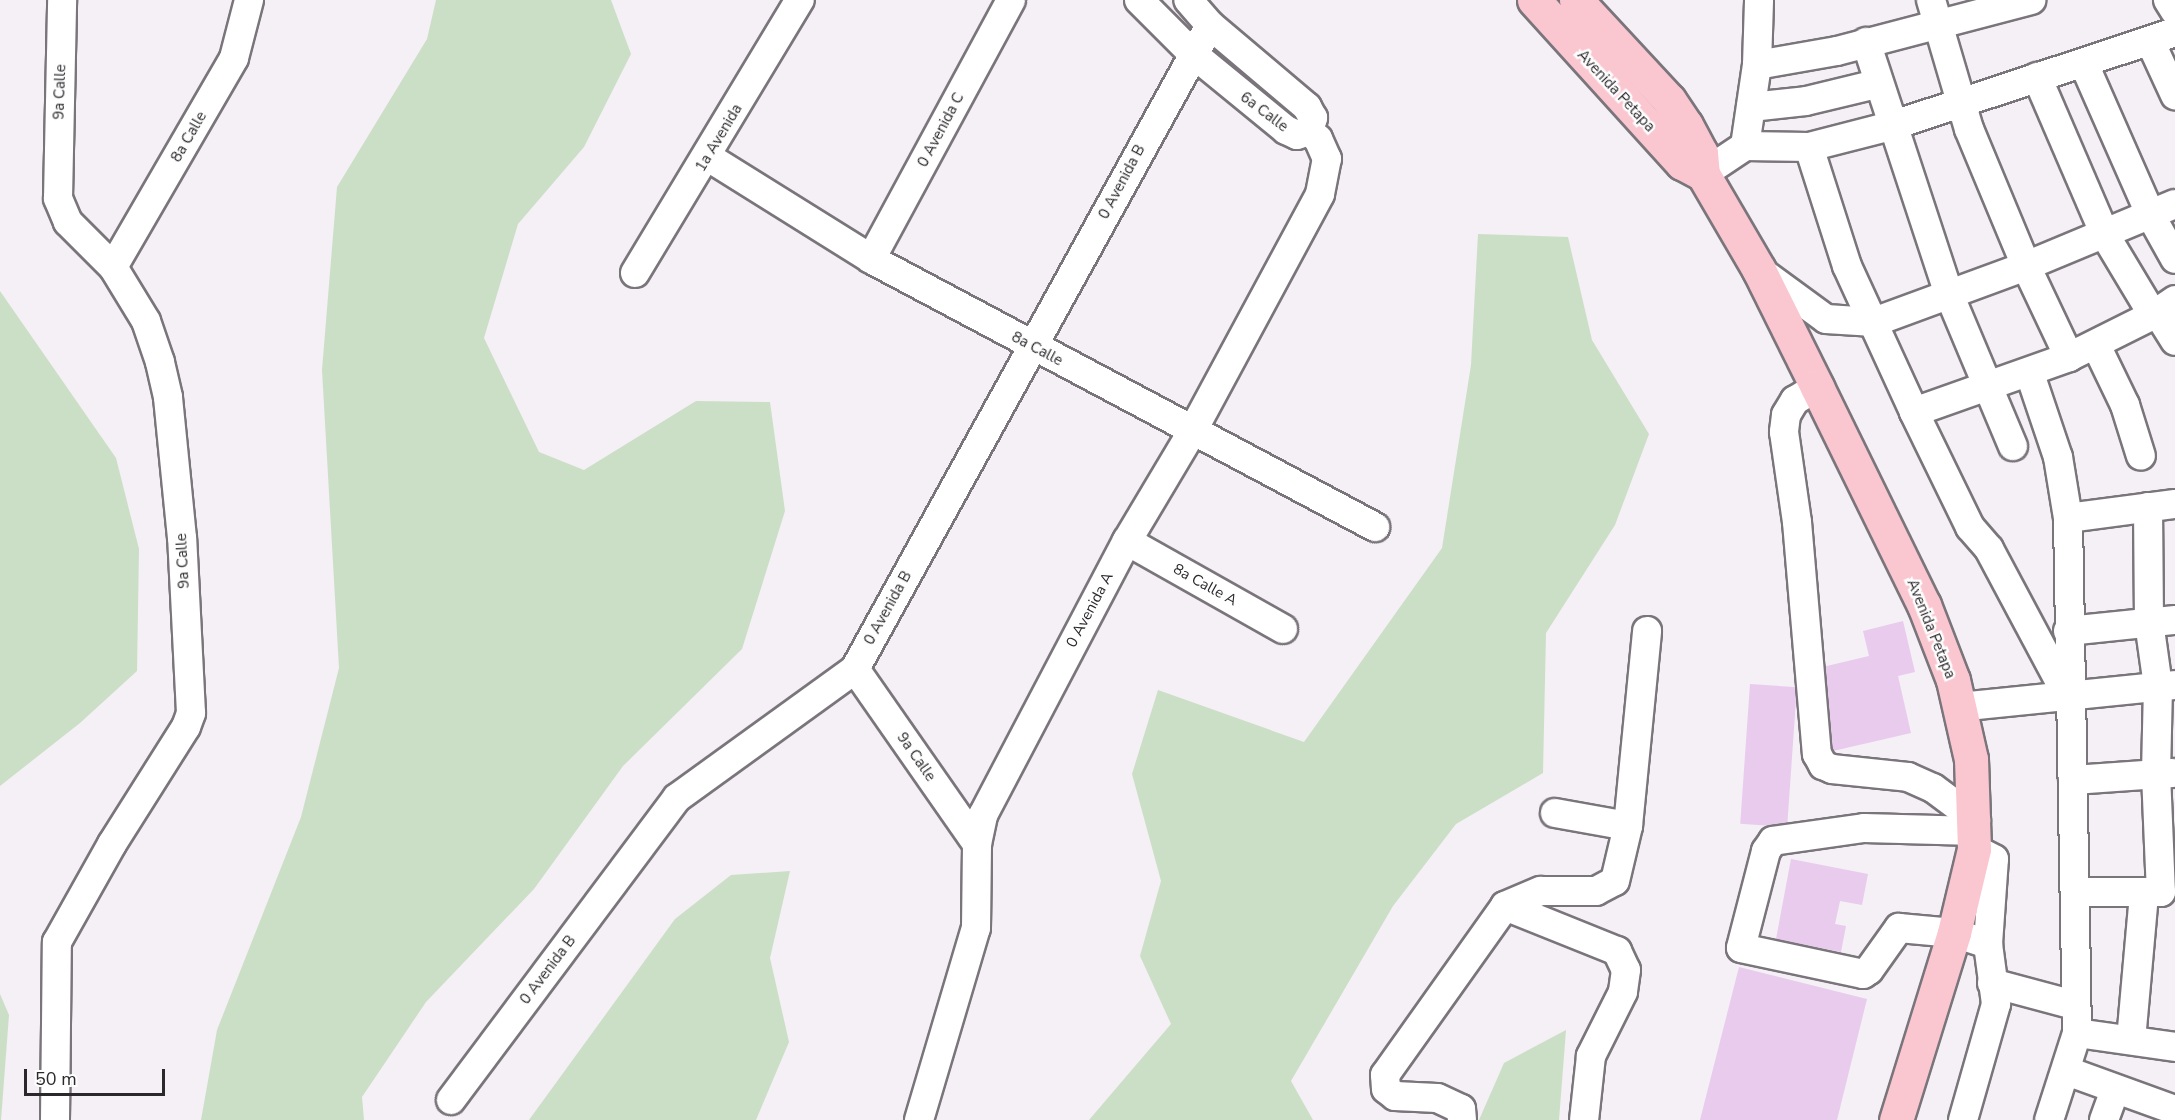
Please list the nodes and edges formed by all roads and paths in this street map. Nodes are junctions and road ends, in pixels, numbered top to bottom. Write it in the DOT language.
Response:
graph roads {
  1 [pos="62,0"];
  2 [pos="249,0"];
  3 [pos="800,0"];
  4 [pos="1011,0"];
  5 [pos="1139,0"];
  6 [pos="1188,0"];
  7 [pos="1534,0"];
  8 [pos="1576,0"];
  9 [pos="1759,0"];
  10 [pos="2031,0"];
  11 [pos="2168,0"];
  12 [pos="2175,11"];
  13 [pos="1934,12"];
  14 [pos="1210,25"];
  15 [pos="2163,36"];
  16 [pos="1866,42"];
  17 [pos="1192,53"];
  18 [pos="2084,64"];
  19 [pos="1757,65"];
  20 [pos="2037,78"];
  21 [pos="1877,84"];
  22 [pos="2175,95"];
  23 [pos="1961,104"];
  24 [pos="1751,107"];
  25 [pos="1891,126"];
  26 [pos="1309,131"];
  27 [pos="1745,146"];
  28 [pos="1809,147"];
  29 [pos="708,157"];
  30 [pos="1703,174"];
  31 [pos="2163,210"];
  32 [pos="2105,235"];
  33 [pos="871,259"];
  34 [pos="2175,259"];
  35 [pos="2026,266"];
  36 [pos="113,267"];
  37 [pos="1759,270"];
  38 [pos="635,273"];
  39 [pos="1949,294"];
  40 [pos="2162,309"];
  41 [pos="1874,322"];
  42 [pos="2175,341"];
  43 [pos="2096,345"];
  44 [pos="1033,347"];
  45 [pos="2069,357"];
  46 [pos="2030,374"];
  47 [pos="1990,385"];
  48 [pos="1817,387"];
  49 [pos="1914,412"];
  50 [pos="1192,432"];
  51 [pos="2013,446"];
  52 [pos="2141,456"];
  53 [pos="2162,506"];
  54 [pos="2068,518"];
  55 [pos="1375,527"];
  56 [pos="1127,541"];
  57 [pos="2162,621"];
  58 [pos="1283,629"];
  59 [pos="1647,631"];
  60 [pos="2068,631"];
  61 [pos="855,669"];
  62 [pos="2166,685"];
  63 [pos="2068,697"];
  64 [pos="1959,707"];
  65 [pos="2165,773"];
  66 [pos="2073,780"];
  67 [pos="1555,813"];
  68 [pos="1628,826"];
  69 [pos="1975,833"];
  70 [pos="976,844"];
  71 [pos="2076,892"];
  72 [pos="2160,892"];
  73 [pos="1504,906"];
  74 [pos="1954,933"];
  75 [pos="1988,944"];
  76 [pos="1992,984"];
  77 [pos="2074,1005"];
  78 [pos="2077,1033"];
  79 [pos="2131,1040"];
  80 [pos="2175,1047"];
  81 [pos="2067,1071"];
  82 [pos="2115,1090"];
  83 [pos="451,1100"];
  84 [pos="2175,1110"];
  85 [pos="56,1120"];
  86 [pos="920,1120"];
  87 [pos="1462,1120"];
  88 [pos="1584,1120"];
  89 [pos="1896,1120"];
  90 [pos="1963,1120"];
  91 [pos="2049,1120"];
  92 [pos="2104,1120"];
  1 -- 36 [label="street, 9a Calle"];
  2 -- 36 [label="street, 8a Calle"];
  3 -- 29 [label="street, 1a Avenida"];
  4 -- 33 [label="street, 0 Avenida C"];
  5 -- 17 [label="street, 6a Calle"];
  6 -- 14 [label="street, 6a Calle"];
  7 -- 30 [label="main road, Avenida Petapa"];
  8 -- 30 [label="main road, Avenida Petapa"];
  9 -- 19 [label="street"];
  10 -- 13 [label="street"];
  11 -- 12 [label="street"];
  13 -- 16 [label="street"];
  13 -- 23 [label="street"];
  14 -- 17 [label="street, 0 Avenida B"];
  14 -- 26 [label="street, 6a Calle"];
  15 -- 18 [label="street"];
  15 -- 22 [label="street"];
  16 -- 19 [label="street"];
  16 -- 21 [label="street"];
  17 -- 26 [label="street, 6a Calle"];
  17 -- 44 [label="street, 0 Avenida B"];
  18 -- 20 [label="street"];
  18 -- 31 [label="street"];
  19 -- 24 [label="street"];
  20 -- 23 [label="street"];
  20 -- 32 [label="street"];
  21 -- 24 [label="street"];
  21 -- 25 [label="street"];
  23 -- 25 [label="street"];
  23 -- 35 [label="street"];
  24 -- 27 [label="street"];
  25 -- 28 [label="street"];
  25 -- 39 [label="street"];
  26 -- 50 [label="street, 0 Avenida A"];
  27 -- 28 [label="street"];
  27 -- 30 [label="street"];
  28 -- 41 [label="street"];
  29 -- 33 [label="street, 8a Calle"];
  29 -- 38 [label="street, 1a Avenida"];
  30 -- 37 [label="main road, Avenida Petapa"];
  31 -- 32 [label="street"];
  31 -- 34 [label="street"];
  32 -- 35 [label="street"];
  32 -- 40 [label="street"];
  33 -- 44 [label="street, 8a Calle"];
  35 -- 39 [label="street"];
  35 -- 45 [label="street"];
  36 -- 85 [label="street, 9a Calle"];
  37 -- 41 [label="street"];
  37 -- 48 [label="main road, Avenida Petapa"];
  39 -- 41 [label="street"];
  39 -- 47 [label="street"];
  40 -- 42 [label="street"];
  40 -- 43 [label="street"];
  41 -- 49 [label="street"];
  43 -- 45 [label="street"];
  43 -- 52 [label="street"];
  44 -- 50 [label="street, 8a Calle"];
  44 -- 61 [label="street, 0 Avenida B"];
  45 -- 46 [label="street"];
  46 -- 47 [label="street"];
  46 -- 54 [label="street"];
  47 -- 49 [label="street"];
  47 -- 51 [label="street"];
  48 -- 64 [label="main road, Avenida Petapa"];
  48 -- 69 [label="street"];
  49 -- 63 [label="street"];
  50 -- 55 [label="street, 8a Calle"];
  50 -- 56 [label="street, 0 Avenida A"];
  53 -- 54 [label="street"];
  53 -- 57 [label="street"];
  54 -- 60 [label="street"];
  56 -- 58 [label="street, 8a Calle A"];
  56 -- 70 [label="street, 0 Avenida A"];
  57 -- 60 [label="street"];
  57 -- 62 [label="street"];
  59 -- 68 [label="street"];
  60 -- 63 [label="street"];
  61 -- 70 [label="street, 9a Calle"];
  61 -- 83 [label="street, 0 Avenida B"];
  62 -- 63 [label="street"];
  62 -- 65 [label="street"];
  63 -- 64 [label="street"];
  63 -- 66 [label="street"];
  64 -- 69 [label="main road, Avenida Petapa"];
  65 -- 66 [label="street"];
  65 -- 72 [label="street"];
  66 -- 71 [label="street"];
  67 -- 68 [label="street"];
  68 -- 73 [label="street"];
  69 -- 74 [label="main road, Avenida Petapa"];
  69 -- 74 [label="street"];
  69 -- 75 [label="street"];
  70 -- 86 [label="street, 0 Avenida A"];
  71 -- 72 [label="street"];
  71 -- 77 [label="street"];
  72 -- 79 [label="street"];
  73 -- 87 [label="street"];
  73 -- 88 [label="street"];
  74 -- 75 [label="street"];
  74 -- 89 [label="main road, Avenida Petapa"];
  75 -- 76 [label="street"];
  76 -- 77 [label="street"];
  76 -- 90 [label="street"];
  77 -- 78 [label="street"];
  78 -- 79 [label="street"];
  78 -- 81 [label="street"];
  79 -- 80 [label="street"];
  81 -- 82 [label="street"];
  81 -- 91 [label="street"];
  82 -- 84 [label="street"];
  82 -- 92 [label="street"];
}
